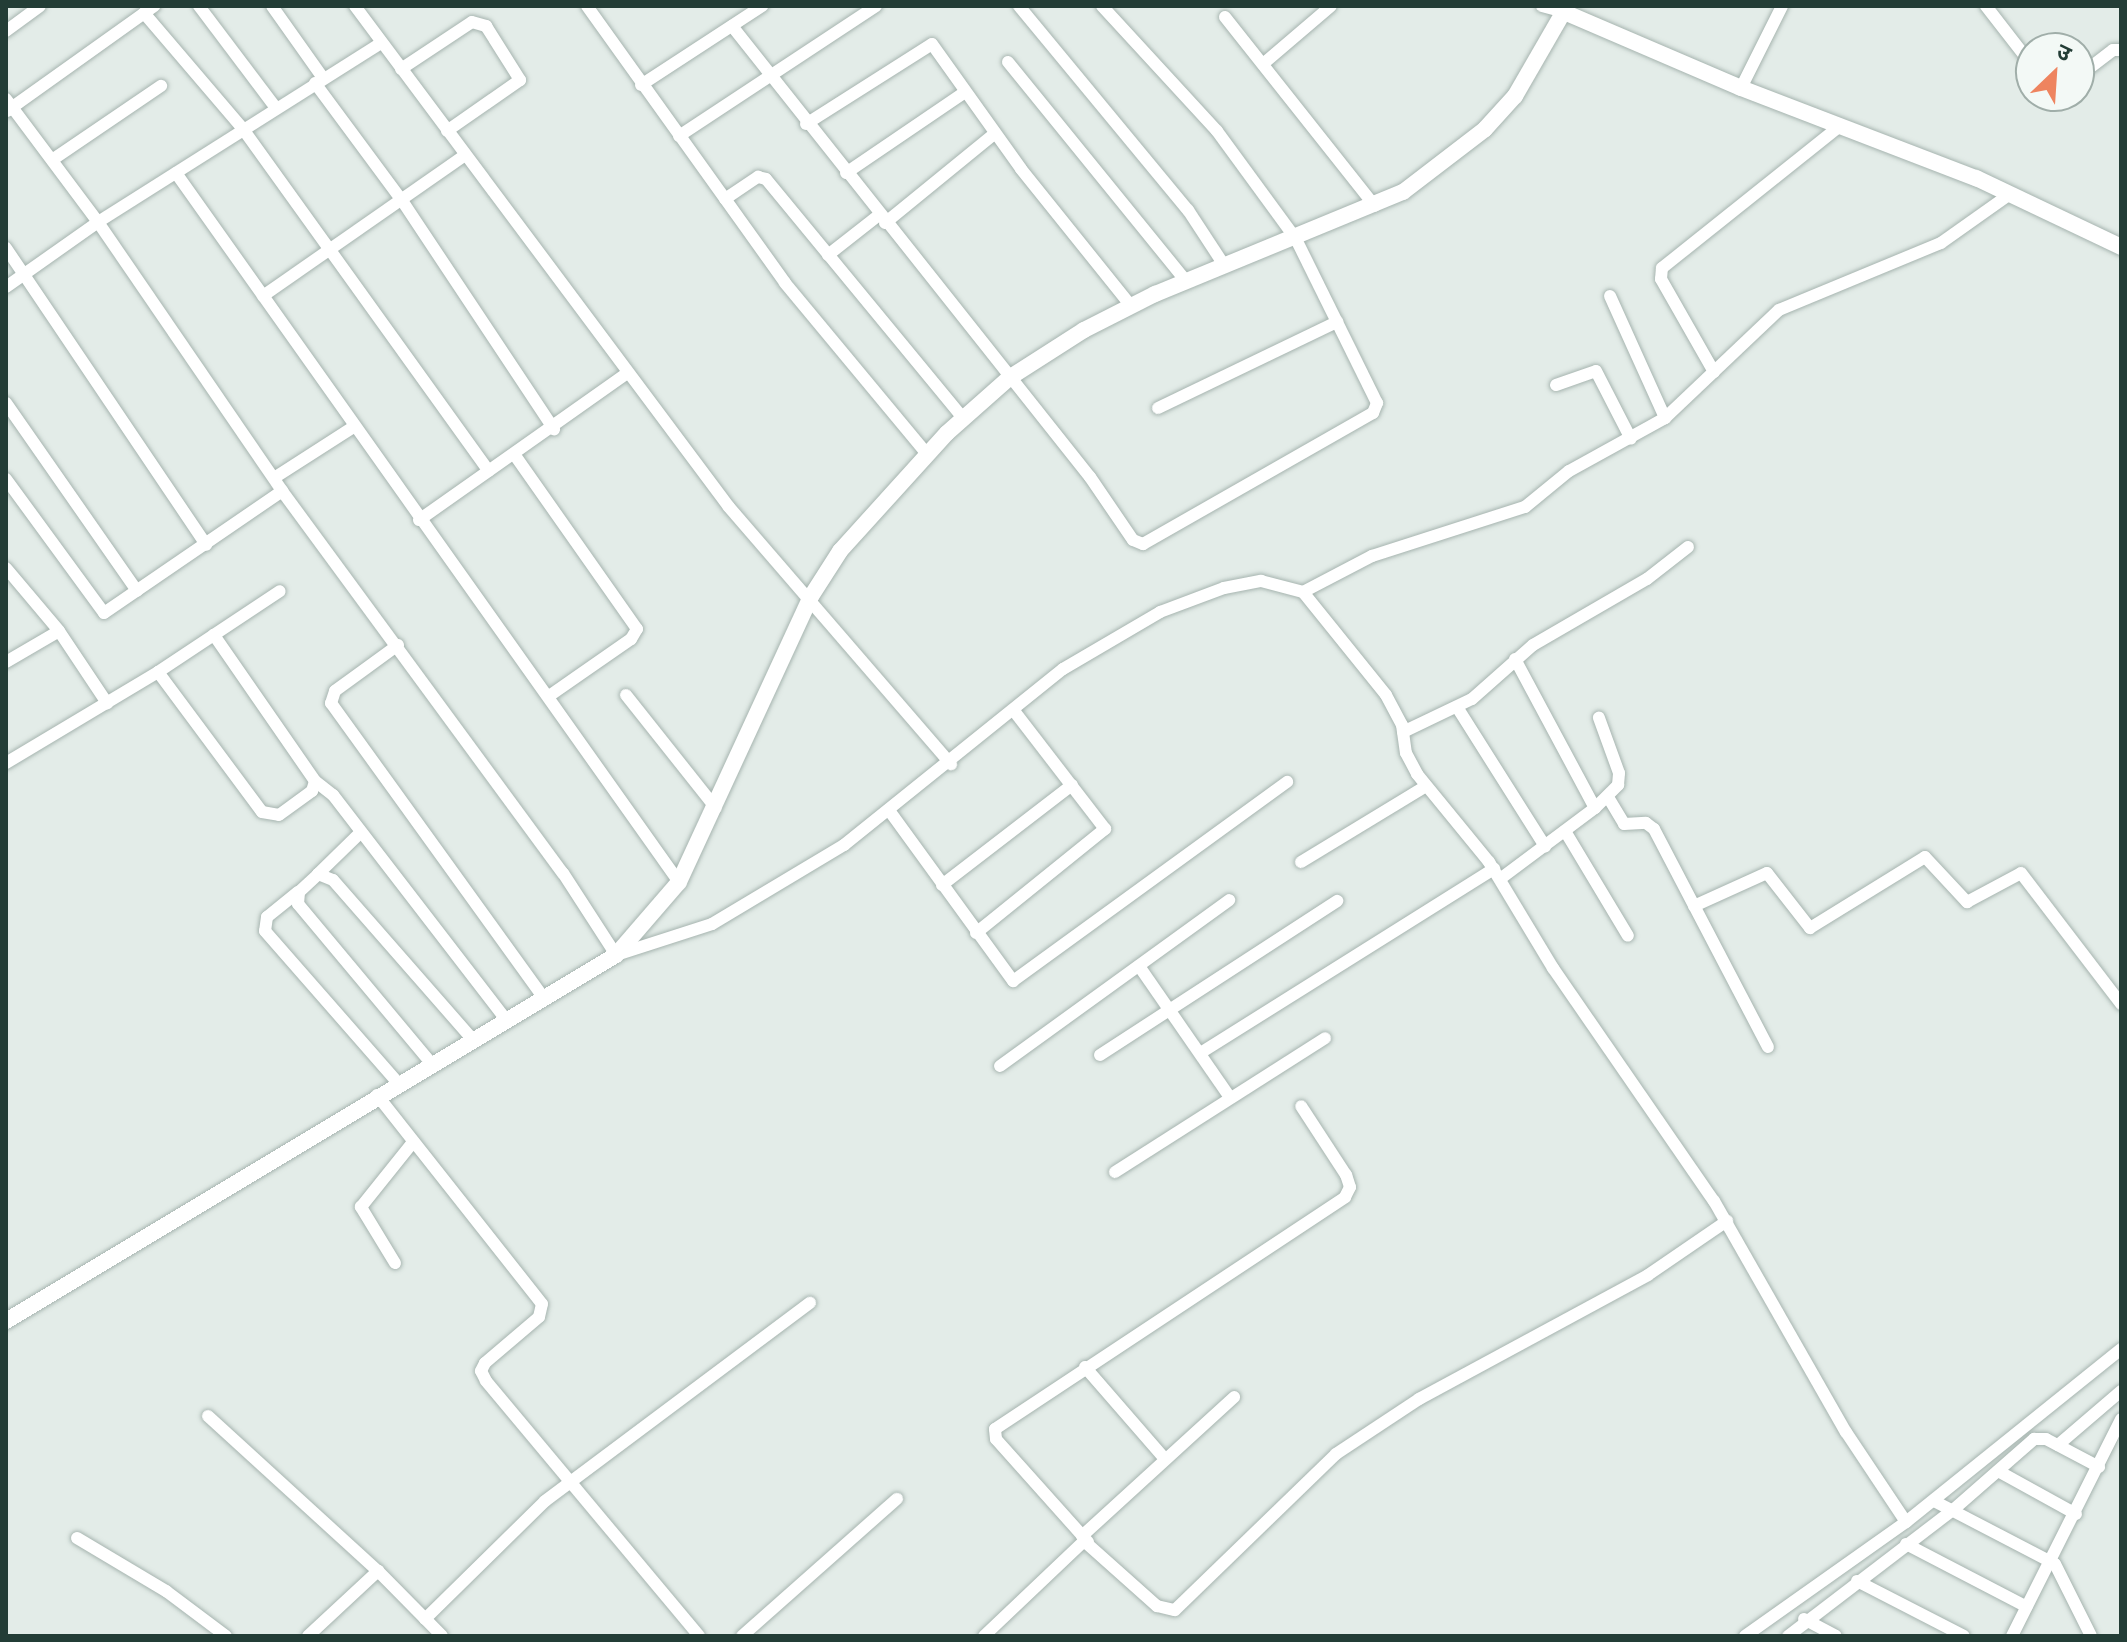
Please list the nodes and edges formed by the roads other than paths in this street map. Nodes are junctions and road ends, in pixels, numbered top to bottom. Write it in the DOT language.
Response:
graph roads {
  1 [pos="40,6"];
  2 [pos="199,6"];
  3 [pos="272,6"];
  4 [pos="355,6"];
  5 [pos="587,6"];
  6 [pos="762,6"];
  7 [pos="876,6"];
  8 [pos="1019,6"];
  9 [pos="1102,6"];
  10 [pos="1331,6"];
  11 [pos="1542,6"];
  12 [pos="1782,6"];
  13 [pos="1986,6"];
  14 [pos="1566,9"];
  15 [pos="149,10"];
  16 [pos="1225,17"];
  17 [pos="732,26"];
  18 [pos="6,31"];
  19 [pos="381,43"];
  20 [pos="2015,43"];
  21 [pos="2121,50"];
  22 [pos="1008,62"];
  23 [pos="1263,64"];
  24 [pos="2095,64"];
  25 [pos="401,69"];
  26 [pos="769,77"];
  27 [pos="319,81"];
  28 [pos="641,85"];
  29 [pos="161,86"];
  30 [pos="1741,88"];
  31 [pos="965,92"];
  32 [pos="8,106"];
  33 [pos="276,108"];
  34 [pos="806,124"];
  35 [pos="1840,126"];
  36 [pos="243,129"];
  37 [pos="447,131"];
  38 [pos="994,134"];
  39 [pos="679,136"];
  40 [pos="465,155"];
  41 [pos="52,160"];
  42 [pos="176,173"];
  43 [pos="846,173"];
  44 [pos="2010,194"];
  45 [pos="725,199"];
  46 [pos="403,202"];
  47 [pos="1375,206"];
  48 [pos="882,219"];
  49 [pos="98,222"];
  50 [pos="1296,239"];
  51 [pos="2121,247"];
  52 [pos="6,248"];
  53 [pos="329,249"];
  54 [pos="828,255"];
  55 [pos="1224,265"];
  56 [pos="24,275"];
  57 [pos="1186,281"];
  58 [pos="6,287"];
  59 [pos="263,296"];
  60 [pos="1610,296"];
  61 [pos="1131,306"];
  62 [pos="1337,322"];
  63 [pos="1714,372"];
  64 [pos="626,374"];
  65 [pos="1009,378"];
  66 [pos="1556,385"];
  67 [pos="6,403"];
  68 [pos="1158,408"];
  69 [pos="963,418"];
  70 [pos="1665,418"];
  71 [pos="355,426"];
  72 [pos="554,429"];
  73 [pos="1631,439"];
  74 [pos="514,454"];
  75 [pos="927,454"];
  76 [pos="489,471"];
  77 [pos="274,478"];
  78 [pos="6,479"];
  79 [pos="282,491"];
  80 [pos="419,520"];
  81 [pos="206,545"];
  82 [pos="1688,547"];
  83 [pos="6,568"];
  84 [pos="137,591"];
  85 [pos="280,591"];
  86 [pos="1303,592"];
  87 [pos="810,598"];
  88 [pos="59,631"];
  89 [pos="214,635"];
  90 [pos="398,645"];
  91 [pos="1515,659"];
  92 [pos="6,662"];
  93 [pos="158,672"];
  94 [pos="626,695"];
  95 [pos="549,696"];
  96 [pos="107,703"];
  97 [pos="1457,707"];
  98 [pos="1015,712"];
  99 [pos="1599,718"];
  100 [pos="1403,732"];
  101 [pos="6,763"];
  102 [pos="951,764"];
  103 [pos="315,781"];
  104 [pos="1287,782"];
  105 [pos="1072,785"];
  106 [pos="1426,786"];
  107 [pos="1608,797"];
  108 [pos="716,808"];
  109 [pos="1595,808"];
  110 [pos="891,813"];
  111 [pos="1565,831"];
  112 [pos="361,832"];
  113 [pos="1545,846"];
  114 [pos="1301,862"];
  115 [pos="318,874"];
  116 [pos="1497,874"];
  117 [pos="679,882"];
  118 [pos="942,885"];
  119 [pos="299,892"];
  120 [pos="1229,900"];
  121 [pos="1337,901"];
  122 [pos="1694,906"];
  123 [pos="976,933"];
  124 [pos="1628,936"];
  125 [pos="616,955"];
  126 [pos="1139,966"];
  127 [pos="544,998"];
  128 [pos="2121,1004"];
  129 [pos="1172,1009"];
  130 [pos="505,1018"];
  131 [pos="1325,1038"];
  132 [pos="472,1039"];
  133 [pos="1768,1047"];
  134 [pos="1202,1052"];
  135 [pos="1100,1055"];
  136 [pos="431,1063"];
  137 [pos="1000,1066"];
  138 [pos="398,1083"];
  139 [pos="377,1095"];
  140 [pos="1229,1096"];
  141 [pos="1301,1106"];
  142 [pos="413,1142"];
  143 [pos="1115,1172"];
  144 [pos="1727,1221"];
  145 [pos="395,1263"];
  146 [pos="810,1303"];
  147 [pos="8,1317"];
  148 [pos="2121,1349"];
  149 [pos="1085,1367"];
  150 [pos="2121,1391"];
  151 [pos="1234,1397"];
  152 [pos="208,1416"];
  153 [pos="2121,1419"];
  154 [pos="2058,1445"];
  155 [pos="1165,1459"];
  156 [pos="2099,1467"];
  157 [pos="1998,1471"];
  158 [pos="570,1482"];
  159 [pos="897,1499"];
  160 [pos="1934,1501"];
  161 [pos="1953,1510"];
  162 [pos="2076,1514"];
  163 [pos="1906,1522"];
  164 [pos="77,1538"];
  165 [pos="1085,1539"];
  166 [pos="1906,1544"];
  167 [pos="2051,1561"];
  168 [pos="378,1571"];
  169 [pos="1857,1581"];
  170 [pos="2027,1607"];
  171 [pos="425,1619"];
  172 [pos="1804,1619"];
  173 [pos="226,1636"];
  174 [pos="308,1636"];
  175 [pos="442,1636"];
  176 [pos="699,1636"];
  177 [pos="742,1636"];
  178 [pos="984,1636"];
  179 [pos="1745,1636"];
  180 [pos="1788,1636"];
  181 [pos="1836,1636"];
  182 [pos="1964,1636"];
  183 [pos="2012,1636"];
  184 [pos="2091,1636"];
  1 -- 18 [label="street"];
  2 -- 33 [label="street"];
  3 -- 27 [label="street"];
  4 -- 19 [label="street"];
  5 -- 28 [label="street"];
  6 -- 17 [label="street"];
  7 -- 26 [label="street"];
  8 -- 55 [label="street"];
  9 -- 50 [label="street"];
  10 -- 23 [label="street"];
  11 -- 14 [label="street"];
  12 -- 30 [label="street"];
  13 -- 20 [label="street"];
  14 -- 30 [label="street"];
  14 -- 47 [label="street"];
  15 -- 32 [label="street"];
  15 -- 36 [label="street"];
  16 -- 23 [label="street"];
  17 -- 26 [label="street"];
  17 -- 28 [label="street"];
  19 -- 25 [label="street"];
  19 -- 27 [label="street"];
  21 -- 24 [label="street"];
  22 -- 57 [label="street"];
  23 -- 47 [label="street"];
  25 -- 37 [label="street"];
  25 -- 37 [label="street"];
  26 -- 34 [label="street"];
  26 -- 39 [label="street"];
  27 -- 33 [label="street"];
  27 -- 46 [label="street"];
  28 -- 39 [label="street"];
  29 -- 41 [label="street"];
  30 -- 35 [label="street"];
  31 -- 34 [label="street"];
  31 -- 38 [label="street"];
  31 -- 43 [label="street"];
  32 -- 41 [label="street"];
  33 -- 36 [label="street"];
  34 -- 43 [label="street"];
  35 -- 44 [label="street"];
  35 -- 63 [label="street"];
  36 -- 42 [label="street"];
  36 -- 53 [label="street"];
  37 -- 40 [label="street"];
  38 -- 48 [label="street"];
  38 -- 61 [label="street"];
  39 -- 45 [label="street"];
  40 -- 46 [label="street"];
  40 -- 64 [label="street"];
  41 -- 49 [label="street"];
  42 -- 49 [label="street"];
  42 -- 59 [label="street"];
  43 -- 48 [label="street"];
  44 -- 51 [label="street"];
  44 -- 63 [label="street"];
  45 -- 54 [label="street"];
  45 -- 75 [label="street"];
  46 -- 53 [label="street"];
  46 -- 72 [label="street"];
  47 -- 50 [label="street"];
  48 -- 54 [label="street"];
  48 -- 65 [label="street"];
  49 -- 56 [label="street"];
  49 -- 77 [label="street"];
  50 -- 55 [label="street"];
  50 -- 62 [label="street"];
  52 -- 56 [label="street"];
  53 -- 59 [label="street"];
  53 -- 76 [label="street"];
  54 -- 69 [label="street"];
  55 -- 57 [label="street"];
  56 -- 58 [label="street"];
  56 -- 81 [label="street"];
  57 -- 61 [label="street"];
  59 -- 71 [label="street"];
  60 -- 70 [label="street"];
  61 -- 65 [label="street"];
  62 -- 65 [label="street"];
  62 -- 68 [label="street"];
  63 -- 70 [label="street"];
  64 -- 72 [label="street"];
  64 -- 87 [label="street"];
  65 -- 69 [label="street"];
  66 -- 73 [label="street"];
  67 -- 84 [label="street"];
  69 -- 75 [label="street"];
  70 -- 73 [label="street"];
  71 -- 77 [label="street"];
  71 -- 80 [label="street"];
  72 -- 74 [label="street"];
  73 -- 86 [label="street"];
  74 -- 76 [label="street"];
  74 -- 95 [label="street"];
  75 -- 87 [label="street"];
  76 -- 80 [label="street"];
  77 -- 79 [label="street"];
  78 -- 84 [label="street"];
  79 -- 81 [label="street"];
  79 -- 90 [label="street"];
  80 -- 95 [label="street"];
  81 -- 84 [label="street"];
  82 -- 91 [label="street"];
  83 -- 88 [label="street"];
  85 -- 89 [label="street"];
  86 -- 98 [label="street"];
  86 -- 100 [label="street"];
  87 -- 102 [label="street"];
  87 -- 108 [label="street"];
  88 -- 92 [label="street"];
  88 -- 96 [label="street"];
  89 -- 93 [label="street"];
  89 -- 103 [label="street"];
  90 -- 125 [label="street"];
  90 -- 127 [label="street"];
  91 -- 97 [label="street"];
  91 -- 109 [label="street"];
  93 -- 96 [label="street"];
  93 -- 103 [label="street"];
  94 -- 108 [label="street"];
  95 -- 117 [label="street"];
  96 -- 101 [label="street"];
  97 -- 100 [label="street"];
  97 -- 113 [label="street"];
  98 -- 102 [label="street"];
  98 -- 105 [label="street"];
  99 -- 107 [label="street"];
  100 -- 106 [label="street"];
  102 -- 110 [label="street"];
  103 -- 112 [label="street"];
  104 -- 123 [label="street"];
  105 -- 118 [label="street"];
  105 -- 123 [label="street"];
  106 -- 114 [label="street"];
  106 -- 116 [label="street"];
  107 -- 109 [label="street"];
  107 -- 122 [label="street"];
  108 -- 117 [label="street"];
  109 -- 111 [label="street"];
  110 -- 118 [label="street"];
  110 -- 125 [label="street"];
  111 -- 113 [label="street"];
  111 -- 124 [label="street"];
  112 -- 115 [label="street"];
  112 -- 130 [label="street"];
  113 -- 116 [label="street"];
  115 -- 119 [label="street"];
  115 -- 132 [label="street"];
  116 -- 134 [label="street"];
  116 -- 144 [label="street"];
  117 -- 125 [label="street"];
  118 -- 123 [label="street"];
  119 -- 136 [label="street"];
  119 -- 138 [label="street"];
  120 -- 126 [label="street"];
  121 -- 129 [label="street"];
  122 -- 128 [label="street"];
  122 -- 133 [label="street"];
  125 -- 127 [label="street"];
  126 -- 129 [label="street"];
  126 -- 137 [label="street"];
  127 -- 130 [label="street"];
  129 -- 134 [label="street"];
  129 -- 135 [label="street"];
  130 -- 132 [label="street"];
  131 -- 140 [label="street"];
  132 -- 136 [label="street"];
  134 -- 140 [label="street"];
  136 -- 138 [label="street"];
  138 -- 139 [label="street"];
  139 -- 142 [label="street"];
  139 -- 147 [label="street"];
  140 -- 143 [label="street"];
  141 -- 149 [label="street"];
  142 -- 145 [label="street"];
  142 -- 158 [label="street"];
  144 -- 163 [label="street"];
  144 -- 165 [label="street"];
  146 -- 158 [label="street"];
  148 -- 160 [label="street"];
  149 -- 155 [label="street"];
  149 -- 165 [label="street"];
  150 -- 154 [label="street"];
  151 -- 155 [label="street"];
  152 -- 168 [label="street"];
  153 -- 156 [label="street"];
  154 -- 156 [label="street"];
  154 -- 157 [label="street"];
  155 -- 165 [label="street"];
  156 -- 162 [label="street"];
  157 -- 161 [label="street"];
  157 -- 162 [label="street"];
  158 -- 171 [label="street"];
  158 -- 176 [label="street"];
  159 -- 177 [label="street"];
  160 -- 161 [label="street"];
  160 -- 163 [label="street"];
  161 -- 166 [label="street"];
  161 -- 167 [label="street"];
  162 -- 167 [label="street"];
  163 -- 179 [label="street"];
  164 -- 173 [label="street"];
  165 -- 178 [label="street"];
  166 -- 169 [label="street"];
  166 -- 170 [label="street"];
  167 -- 170 [label="street"];
  167 -- 184 [label="street"];
  168 -- 171 [label="street"];
  168 -- 174 [label="street"];
  169 -- 172 [label="street"];
  169 -- 182 [label="street"];
  170 -- 183 [label="street"];
  171 -- 175 [label="street"];
  172 -- 180 [label="street"];
  172 -- 181 [label="street"];
}
